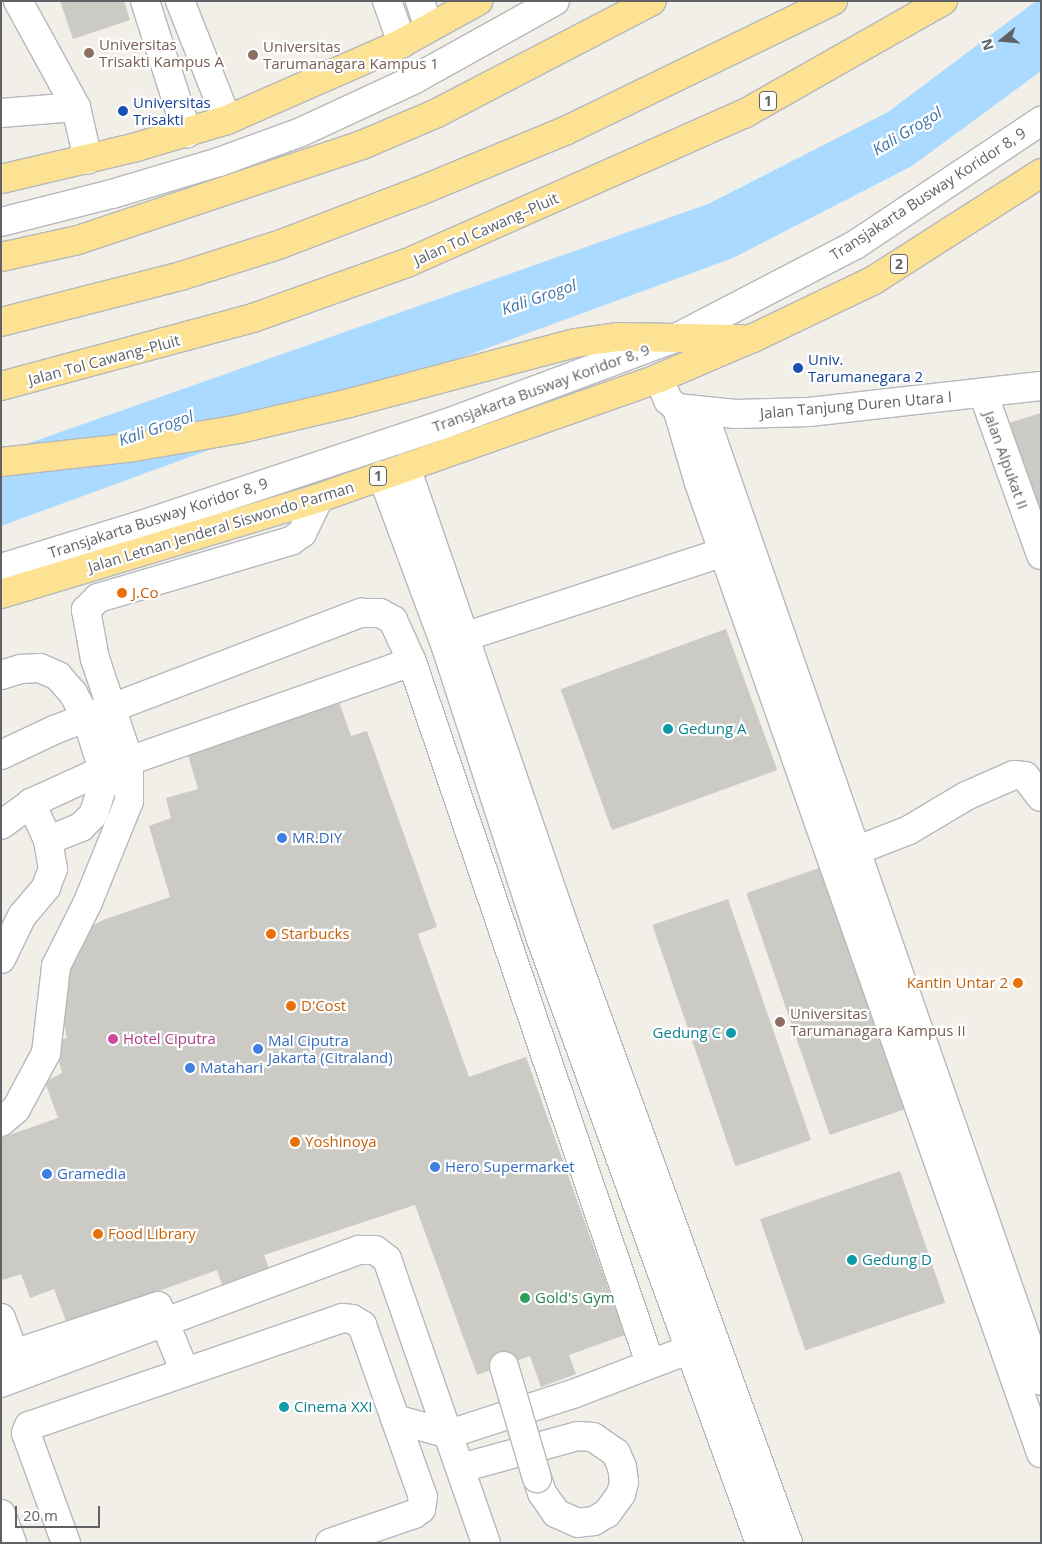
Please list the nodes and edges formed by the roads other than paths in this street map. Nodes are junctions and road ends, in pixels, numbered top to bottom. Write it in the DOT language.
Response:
graph roads {
  1 [pos="18,1"];
  2 [pos="145,1"];
  3 [pos="180,1"];
  4 [pos="387,1"];
  5 [pos="420,1"];
  6 [pos="478,1"];
  7 [pos="555,1"];
  8 [pos="652,1"];
  9 [pos="832,1"];
  10 [pos="943,1"];
  11 [pos="429,28"];
  12 [pos="402,44"];
  13 [pos="76,107"];
  14 [pos="1,113"];
  15 [pos="227,120"];
  16 [pos="1041,121"];
  17 [pos="187,133"];
  18 [pos="88,160"];
  19 [pos="1041,173"];
  20 [pos="1,179"];
  21 [pos="1,222"];
  22 [pos="1,257"];
  23 [pos="1,322"];
  24 [pos="680,336"];
  25 [pos="748,340"];
  26 [pos="658,378"];
  27 [pos="1,386"];
  28 [pos="1041,386"];
  29 [pos="983,393"];
  30 [pos="690,410"];
  31 [pos="1,462"];
  32 [pos="394,471"];
  33 [pos="319,498"];
  34 [pos="736,548"];
  35 [pos="1041,555"];
  36 [pos="1,568"];
  37 [pos="1,594"];
  38 [pos="455,642"];
  39 [pos="412,662"];
  40 [pos="1,675"];
  41 [pos="113,708"];
  42 [pos="87,718"];
  43 [pos="1,755"];
  44 [pos="130,761"];
  45 [pos="103,770"];
  46 [pos="1041,797"];
  47 [pos="31,803"];
  48 [pos="1,826"];
  49 [pos="48,840"];
  50 [pos="858,850"];
  51 [pos="1,959"];
  52 [pos="1,1122"];
  53 [pos="1,1318"];
  54 [pos="166,1322"];
  55 [pos="1016,1342"];
  56 [pos="701,1344"];
  57 [pos="650,1363"];
  58 [pos="504,1366"];
  59 [pos="10,1368"];
  60 [pos="185,1372"];
  61 [pos="1041,1381"];
  62 [pos="395,1419"];
  63 [pos="449,1434"];
  64 [pos="1041,1453"];
  65 [pos="461,1468"];
  66 [pos="1,1514"];
  67 [pos="12,1543"];
  68 [pos="66,1543"];
  69 [pos="330,1543"];
  70 [pos="486,1543"];
  71 [pos="760,1543"];
  72 [pos="788,1543"];
  1 -- 13 [label="street"];
  2 -- 17 [label="street"];
  3 -- 15 [label="street"];
  4 -- 12 [label="street"];
  5 -- 11 [label="street"];
  6 -- 11 [label="highway"];
  7 -- 21 [label="street"];
  8 -- 22 [label="highway"];
  9 -- 23 [label="highway"];
  10 -- 27 [label="highway, Jalan Tol Cawang–Pluit / 1"];
  11 -- 12 [label="highway"];
  12 -- 15 [label="highway"];
  13 -- 14 [label="street"];
  13 -- 18 [label="street"];
  15 -- 17 [label="highway"];
  16 -- 24 [label="street, Transjakarta Busway Koridor 8, 9"];
  17 -- 18 [label="highway"];
  18 -- 20 [label="highway"];
  19 -- 25 [label="highway, Jalan Letnan Jenderal Siswondo Parman / 2"];
  24 -- 25 [label="highway, Jalan Letnan Jenderal Siswondo Parman"];
  24 -- 31 [label="highway, Jalan Letnan Jenderal Siswondo Parman"];
  24 -- 36 [label="street, Transjakarta Busway Koridor 8, 9"];
  25 -- 26 [label="highway, Jalan Letnan Jenderal Siswondo Parman / 1"];
  26 -- 30 [label="street"];
  26 -- 32 [label="highway, Jalan Letnan Jenderal Siswondo Parman / 1"];
  28 -- 29 [label="street, Jalan Tanjung Duren Utara I"];
  29 -- 30 [label="street, Jalan Tanjung Duren Utara I"];
  29 -- 35 [label="street, Jalan Alpukat II"];
  30 -- 34 [label="street"];
  32 -- 33 [label="highway, Jalan Letnan Jenderal Siswondo Parman / 1"];
  32 -- 38 [label="street"];
  33 -- 37 [label="highway, Jalan Letnan Jenderal Siswondo Parman / 1"];
  33 -- 41 [label="street"];
  34 -- 38 [label="street"];
  34 -- 50 [label="street"];
  34 -- 55 [label="street"];
  38 -- 56 [label="street"];
  39 -- 41 [label="street"];
  39 -- 44 [label="street"];
  39 -- 57 [label="street"];
  40 -- 42 [label="street"];
  41 -- 42 [label="street"];
  41 -- 44 [label="street"];
  42 -- 43 [label="street"];
  42 -- 45 [label="street"];
  44 -- 45 [label="street"];
  44 -- 52 [label="street"];
  45 -- 47 [label="street"];
  45 -- 49 [label="street"];
  46 -- 50 [label="street"];
  47 -- 48 [label="street"];
  47 -- 49 [label="street"];
  49 -- 51 [label="street"];
  50 -- 55 [label="street"];
  53 -- 59 [label="street"];
  54 -- 59 [label="street"];
  54 -- 60 [label="street"];
  54 -- 63 [label="street"];
  55 -- 61 [label="street"];
  55 -- 64 [label="street"];
  56 -- 57 [label="street"];
  56 -- 71 [label="street"];
  56 -- 72 [label="street"];
  57 -- 63 [label="street"];
  58 -- 65 [label="street, bridge"];
  60 -- 62 [label="street"];
  60 -- 68 [label="street"];
  62 -- 63 [label="street"];
  62 -- 69 [label="street"];
  63 -- 65 [label="street"];
  65 -- 70 [label="street"];
  66 -- 67 [label="street"];
}
